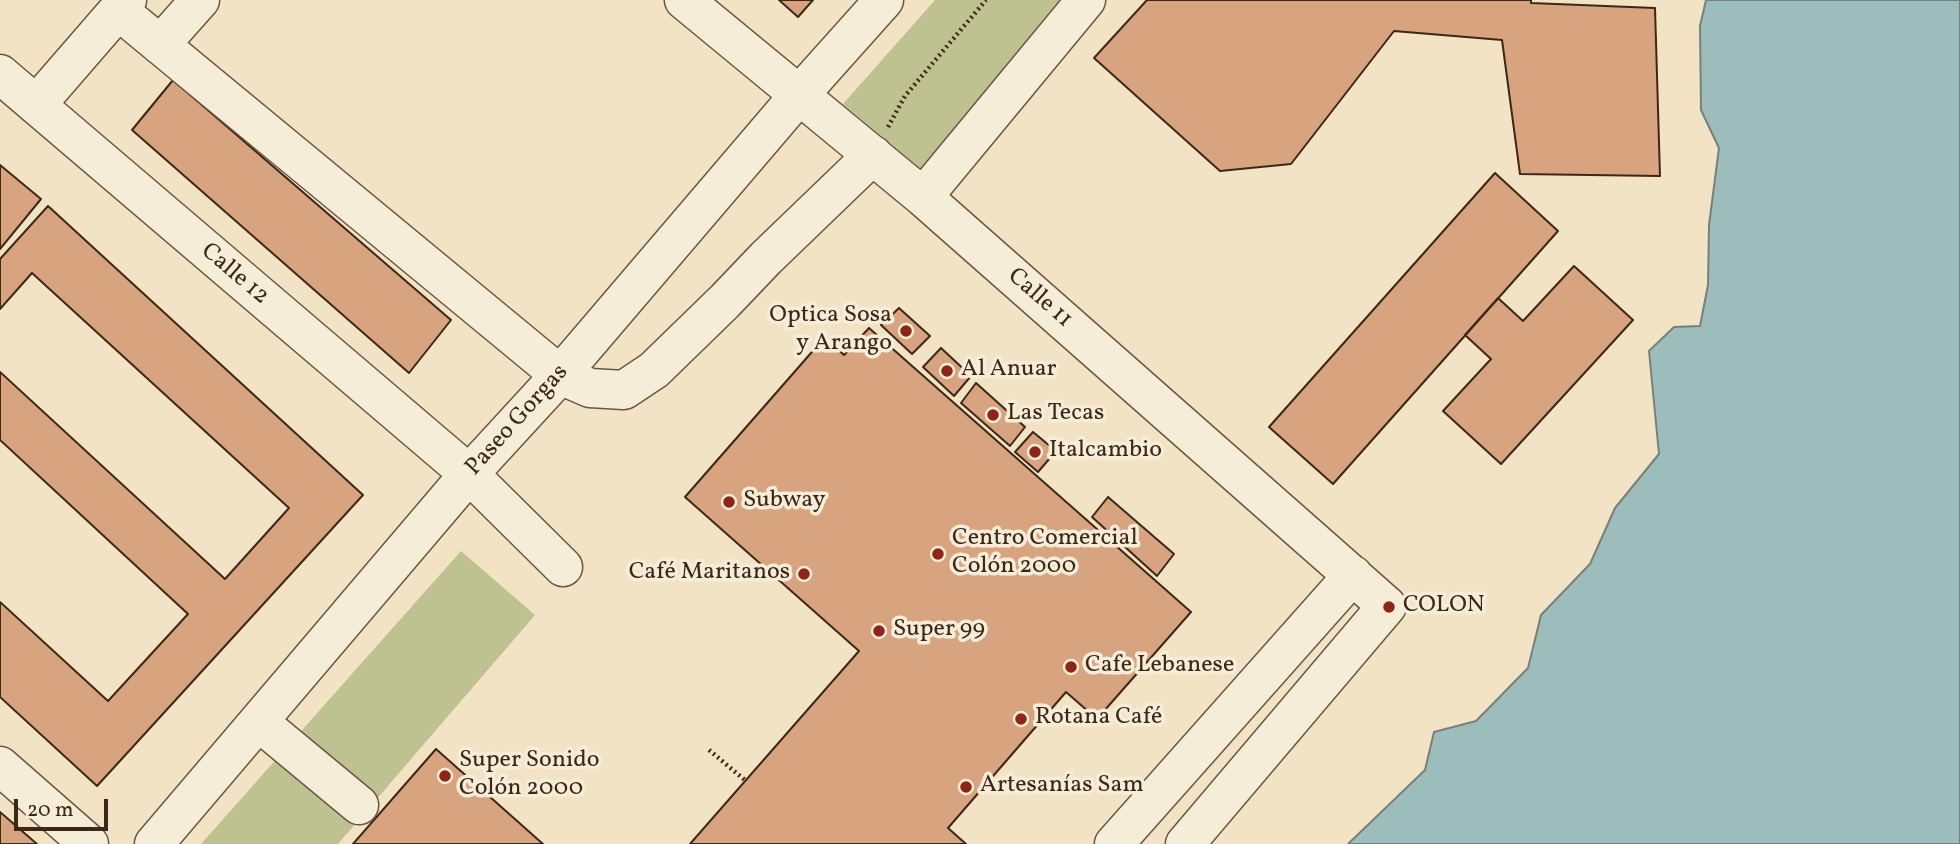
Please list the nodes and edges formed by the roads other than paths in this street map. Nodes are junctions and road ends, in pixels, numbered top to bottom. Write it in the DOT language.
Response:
graph roads {
  1 [pos="200,0"];
  2 [pos="684,0"];
  3 [pos="884,0"];
  4 [pos="1086,0"];
  5 [pos="122,5"];
  6 [pos="160,45"];
  7 [pos="0,74"];
  8 [pos="800,94"];
  9 [pos="36,106"];
  10 [pos="873,155"];
  11 [pos="923,197"];
  12 [pos="560,375"];
  13 [pos="469,474"];
  14 [pos="563,566"];
  15 [pos="1353,575"];
  16 [pos="259,722"];
  17 [pos="0,766"];
  18 [pos="359,805"];
  19 [pos="89,844"];
  20 [pos="154,844"];
  21 [pos="1114,844"];
  22 [pos="1185,844"];
  1 -- 6 [label="street"];
  2 -- 8 [label="street, Calle 11"];
  3 -- 8 [label="street, Paseo Gorgas"];
  4 -- 11 [label="street"];
  5 -- 6 [label="street"];
  5 -- 9 [label="street"];
  6 -- 12 [label="street"];
  7 -- 9 [label="street, Calle 12"];
  8 -- 10 [label="street, Calle 11"];
  8 -- 12 [label="street, Paseo Gorgas"];
  9 -- 13 [label="street, Calle 12"];
  10 -- 11 [label="street, Calle 11"];
  10 -- 12 [label="street"];
  11 -- 15 [label="street, Calle 11"];
  12 -- 13 [label="street, Paseo Gorgas"];
  13 -- 14 [label="street, Calle 12"];
  13 -- 16 [label="street, Paseo Gorgas"];
  15 -- 21 [label="street"];
  15 -- 22 [label="street, Calle 11"];
  16 -- 18 [label="street"];
  16 -- 20 [label="street, Paseo Gorgas"];
  17 -- 19 [label="street"];
}
